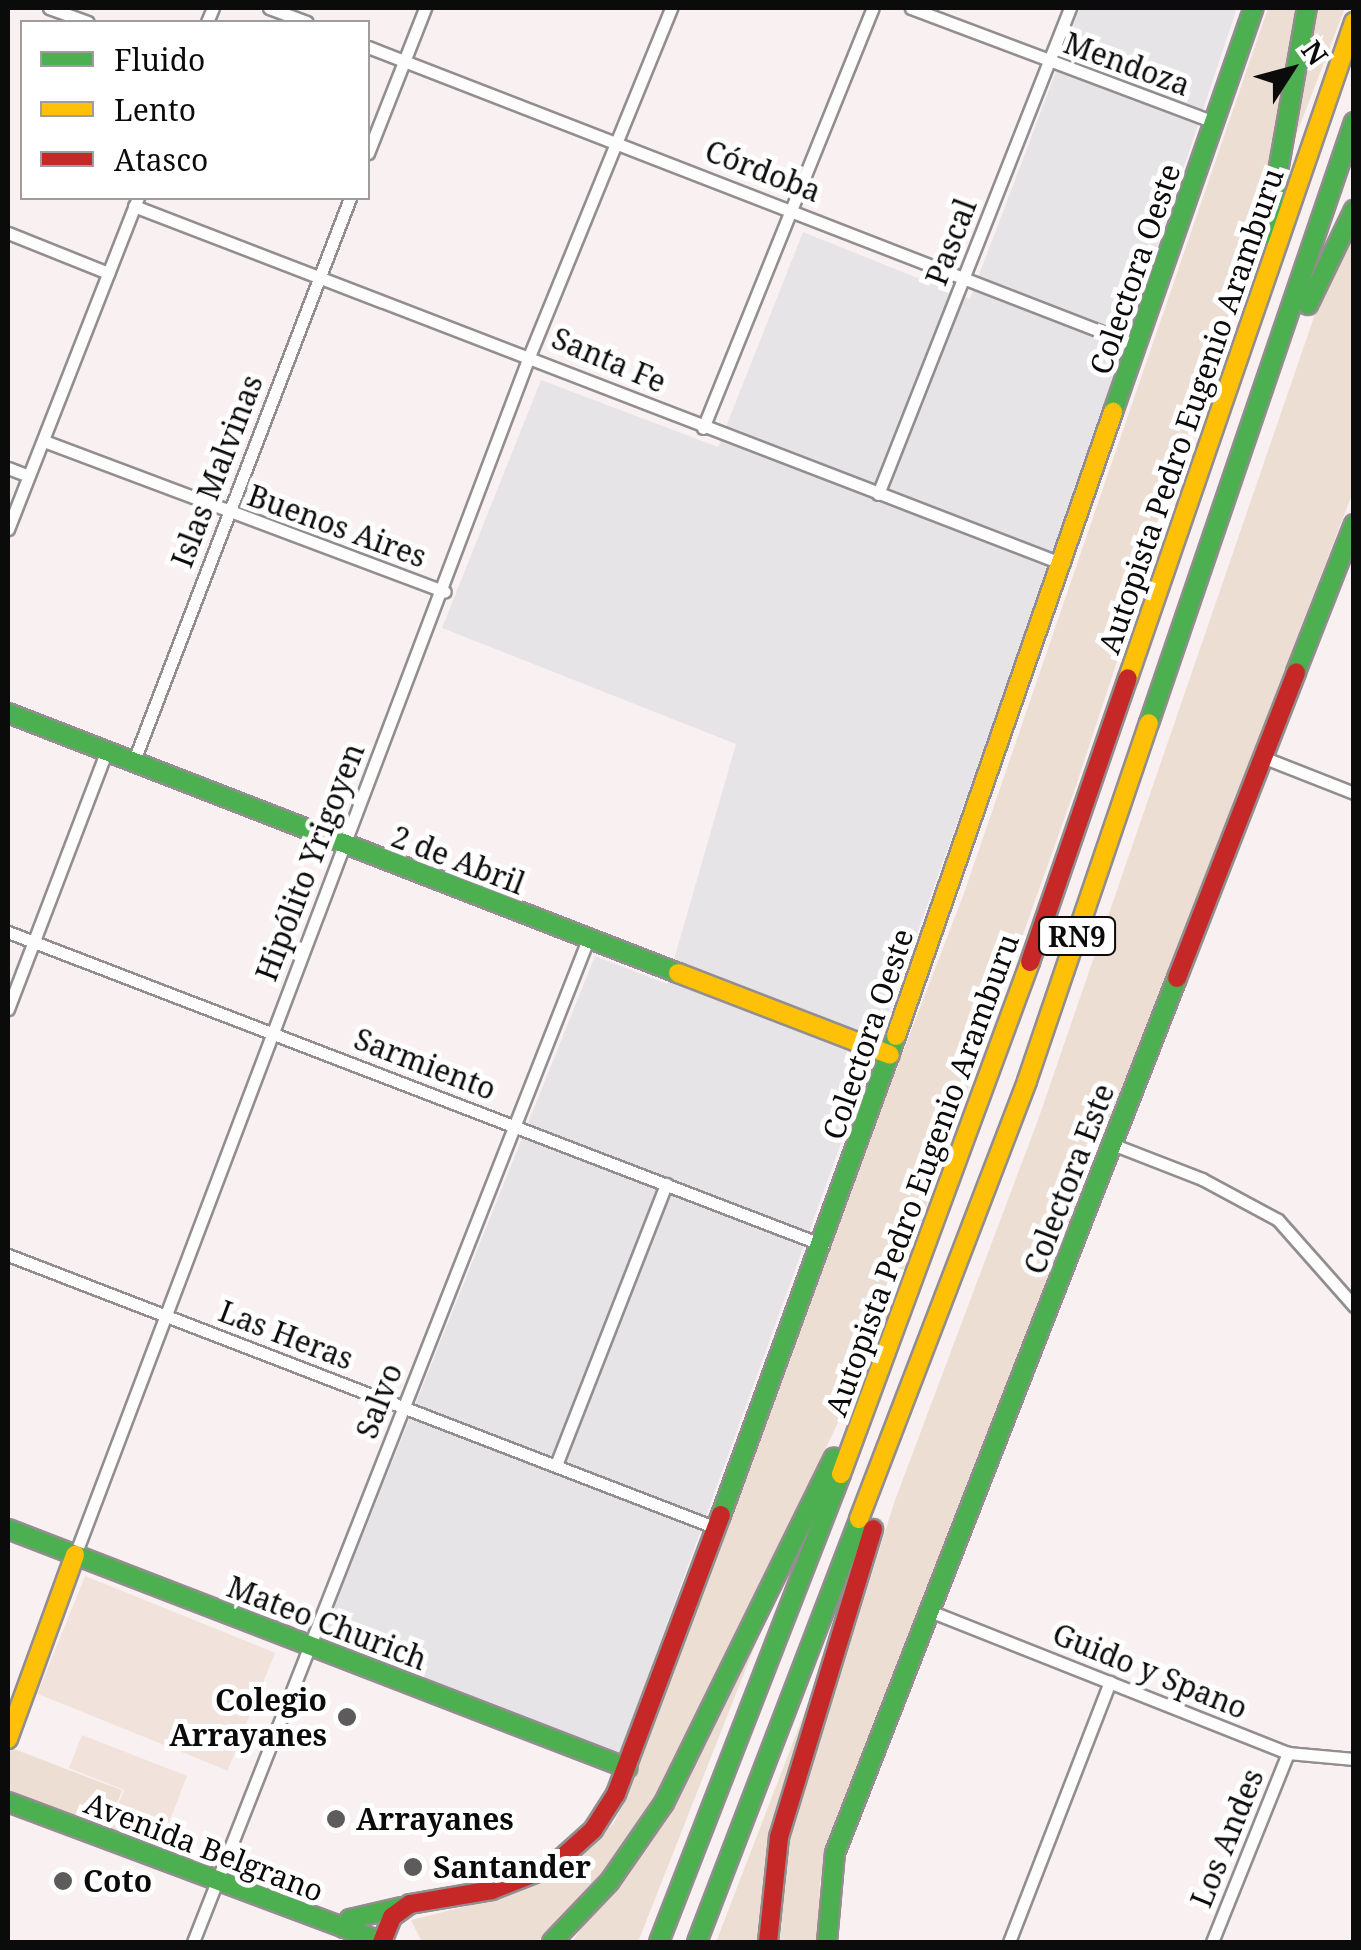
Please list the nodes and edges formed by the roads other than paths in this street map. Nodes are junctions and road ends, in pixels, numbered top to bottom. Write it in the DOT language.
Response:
graph roads {
  1 [pos="49,8"];
  2 [pos="269,8"];
  3 [pos="425,8"];
  4 [pos="671,8"];
  5 [pos="873,8"];
  6 [pos="910,8"];
  7 [pos="1070,8"];
  8 [pos="1254,8"];
  9 [pos="1307,8"];
  10 [pos="82,20"];
  11 [pos="301,20"];
  12 [pos="1354,22"];
  13 [pos="370,48"];
  14 [pos="404,61"];
  15 [pos="1049,62"];
  16 [pos="1215,122"];
  17 [pos="1354,122"];
  18 [pos="618,142"];
  19 [pos="370,148"];
  20 [pos="349,200"];
  21 [pos="136,202"];
  22 [pos="787,208"];
  23 [pos="1354,210"];
  24 [pos="8,233"];
  25 [pos="108,273"];
  26 [pos="318,277"];
  27 [pos="964,278"];
  28 [pos="1138,346"];
  29 [pos="530,354"];
  30 [pos="703,428"];
  31 [pos="44,441"];
  32 [pos="1249,441"];
  33 [pos="1206,444"];
  34 [pos="8,468"];
  35 [pos="29,476"];
  36 [pos="878,494"];
  37 [pos="228,513"];
  38 [pos="1354,524"];
  39 [pos="8,530"];
  40 [pos="1063,564"];
  41 [pos="445,592"];
  42 [pos="8,713"];
  43 [pos="106,752"];
  44 [pos="1262,757"];
  45 [pos="132,763"];
  46 [pos="1354,793"];
  47 [pos="345,846"];
  48 [pos="8,932"];
  49 [pos="588,939"];
  50 [pos="33,942"];
  51 [pos="8,1009"];
  52 [pos="273,1033"];
  53 [pos="890,1055"];
  54 [pos="514,1126"];
  55 [pos="1112,1144"];
  56 [pos="666,1184"];
  57 [pos="823,1245"];
  58 [pos="8,1255"];
  59 [pos="1354,1306"];
  60 [pos="164,1314"];
  61 [pos="885,1362"];
  62 [pos="404,1407"];
  63 [pos="898,1428"];
  64 [pos="556,1466"];
  65 [pos="714,1527"];
  66 [pos="8,1528"];
  67 [pos="75,1555"];
  68 [pos="932,1612"];
  69 [pos="310,1646"];
  70 [pos="1110,1682"];
  71 [pos="8,1739"];
  72 [pos="1288,1753"];
  73 [pos="1354,1759"];
  74 [pos="627,1768"];
  75 [pos="8,1802"];
  76 [pos="217,1881"];
  77 [pos="410,1904"];
  78 [pos="345,1935"];
  79 [pos="193,1942"];
  80 [pos="382,1942"];
  81 [pos="552,1942"];
  82 [pos="659,1942"];
  83 [pos="697,1942"];
  84 [pos="768,1942"];
  85 [pos="827,1942"];
  86 [pos="1009,1942"];
  87 [pos="1212,1942"];
  1 -- 10 [label="street"];
  2 -- 11 [label="street"];
  3 -- 14 [label="street"];
  4 -- 18 [label="street, Hipólito Yrigoyen"];
  5 -- 22 [label="street"];
  6 -- 15 [label="street, Mendoza"];
  7 -- 15 [label="street, Pascal"];
  8 -- 16 [label="main road, Colectora Oeste"];
  9 -- 33 [label="main road"];
  12 -- 33 [label="main road, Autopista Pedro Eugenio Aramburu / RN9"];
  13 -- 14 [label="street, Córdoba"];
  14 -- 18 [label="street, Córdoba"];
  14 -- 19 [label="street"];
  15 -- 16 [label="street, Mendoza"];
  15 -- 27 [label="street, Pascal"];
  16 -- 28 [label="main road, Colectora Oeste"];
  17 -- 32 [label="main road, Autopista Pedro Eugenio Aramburu / RN9"];
  18 -- 22 [label="street, Córdoba"];
  18 -- 29 [label="street, Hipólito Yrigoyen"];
  20 -- 26 [label="street, Islas Malvinas"];
  21 -- 25 [label="street"];
  21 -- 26 [label="street, Santa Fe"];
  22 -- 27 [label="street, Córdoba"];
  22 -- 30 [label="street"];
  23 -- 32 [label="main road"];
  24 -- 25 [label="street"];
  25 -- 31 [label="street"];
  26 -- 29 [label="street, Santa Fe"];
  26 -- 37 [label="street, Islas Malvinas"];
  27 -- 28 [label="street, Córdoba"];
  27 -- 36 [label="street, Pascal"];
  28 -- 40 [label="main road, Colectora Oeste"];
  29 -- 30 [label="street, Santa Fe"];
  29 -- 41 [label="street, Hipólito Yrigoyen"];
  30 -- 36 [label="street, Santa Fe"];
  31 -- 35 [label="street"];
  31 -- 37 [label="street, Buenos Aires"];
  32 -- 63 [label="main road, Autopista Pedro Eugenio Aramburu / RN9"];
  33 -- 61 [label="main road, Autopista Pedro Eugenio Aramburu / RN9"];
  34 -- 35 [label="street"];
  35 -- 39 [label="street"];
  36 -- 40 [label="street, Santa Fe"];
  37 -- 41 [label="street, Buenos Aires"];
  37 -- 45 [label="street, Islas Malvinas"];
  38 -- 44 [label="main road, Colectora Este"];
  40 -- 53 [label="main road, Colectora Oeste"];
  41 -- 47 [label="street, Hipólito Yrigoyen"];
  42 -- 43 [label="main road, 2 de Abril"];
  43 -- 45 [label="main road, 2 de Abril"];
  43 -- 50 [label="street"];
  44 -- 46 [label="street"];
  44 -- 55 [label="main road, Colectora Este"];
  45 -- 47 [label="main road, 2 de Abril"];
  47 -- 49 [label="main road, 2 de Abril"];
  47 -- 52 [label="street, Hipólito Yrigoyen"];
  48 -- 50 [label="street, Sarmiento"];
  49 -- 53 [label="main road, 2 de Abril"];
  49 -- 54 [label="street, Salvo"];
  50 -- 51 [label="street"];
  50 -- 52 [label="street, Sarmiento"];
  52 -- 54 [label="street, Sarmiento"];
  52 -- 60 [label="street, Hipólito Yrigoyen"];
  53 -- 57 [label="main road, Colectora Oeste"];
  54 -- 56 [label="street, Sarmiento"];
  54 -- 62 [label="street, Salvo"];
  55 -- 59 [label="street"];
  55 -- 68 [label="main road, Colectora Este"];
  56 -- 57 [label="street, Sarmiento"];
  56 -- 64 [label="street"];
  57 -- 65 [label="main road, Colectora Oeste"];
  58 -- 60 [label="street, Las Heras"];
  60 -- 62 [label="street, Las Heras"];
  60 -- 67 [label="street, Hipólito Yrigoyen"];
  61 -- 81 [label="main road"];
  61 -- 82 [label="main road, Autopista Pedro Eugenio Aramburu / RN9"];
  62 -- 64 [label="street, Las Heras"];
  62 -- 69 [label="street, Salvo"];
  63 -- 83 [label="main road, Autopista Pedro Eugenio Aramburu / RN9"];
  63 -- 84 [label="main road"];
  64 -- 65 [label="street, Las Heras"];
  65 -- 74 [label="main road, Colectora Oeste"];
  66 -- 67 [label="main road, Mateo Churich"];
  67 -- 69 [label="main road, Mateo Churich"];
  67 -- 71 [label="main road, Hipólito Yrigoyen"];
  68 -- 70 [label="street, Guido y Spano"];
  68 -- 85 [label="main road, Colectora Este"];
  69 -- 74 [label="main road, Mateo Churich"];
  69 -- 76 [label="street, Salvo"];
  70 -- 72 [label="street, Guido y Spano"];
  70 -- 86 [label="street"];
  72 -- 73 [label="street, Guido y Spano"];
  72 -- 87 [label="street, Los Andes"];
  74 -- 77 [label="main road, Colectora Oeste"];
  75 -- 76 [label="main road, Avenida Belgrano"];
  76 -- 78 [label="main road, Avenida Belgrano"];
  76 -- 79 [label="street, Salvo"];
  77 -- 78 [label="main road, Colectora Oeste"];
  77 -- 80 [label="main road"];
  78 -- 80 [label="main road, Avenida Belgrano"];
}
